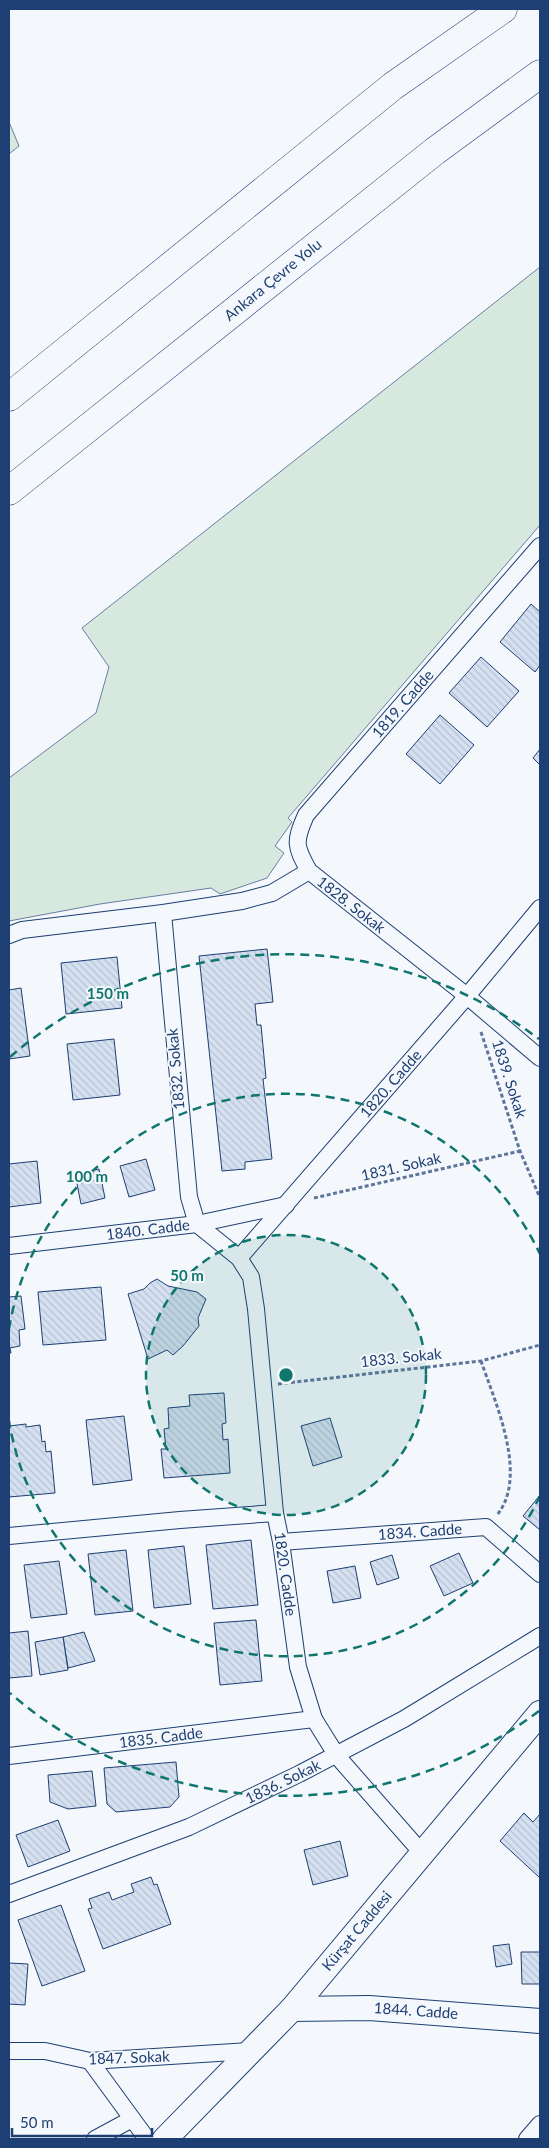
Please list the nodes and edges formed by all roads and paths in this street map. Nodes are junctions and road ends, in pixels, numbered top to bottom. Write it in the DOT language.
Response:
graph roads {
  1 [pos="504,9"];
  2 [pos="540,74"];
  3 [pos="9,397"];
  4 [pos="9,491"];
  5 [pos="540,546"];
  6 [pos="309,871"];
  7 [pos="540,908"];
  8 [pos="163,913"];
  9 [pos="9,934"];
  10 [pos="468,996"];
  11 [pos="540,1058"];
  12 [pos="520,1150"];
  13 [pos="540,1198"];
  14 [pos="286,1205"];
  15 [pos="197,1224"];
  16 [pos="9,1246"];
  17 [pos="239,1258"];
  18 [pos="540,1344"];
  19 [pos="481,1361"];
  20 [pos="262,1385"];
  21 [pos="275,1513"];
  22 [pos="486,1527"];
  23 [pos="9,1536"];
  24 [pos="281,1542"];
  25 [pos="540,1574"];
  26 [pos="540,1636"];
  27 [pos="540,1713"];
  28 [pos="314,1719"];
  29 [pos="9,1756"];
  30 [pos="337,1756"];
  31 [pos="422,1854"];
  32 [pos="9,1894"];
  33 [pos="292,2009"];
  34 [pos="540,2021"];
  35 [pos="9,2052"];
  36 [pos="250,2052"];
  37 [pos="90,2062"];
  38 [pos="132,2119"];
  39 [pos="540,2124"];
  40 [pos="95,2139"];
  41 [pos="147,2139"];
  42 [pos="164,2139"];
  43 [pos="527,2139"];
  1 -- 3 [label="highway"];
  2 -- 4 [label="highway, Ankara Çevre Yolu"];
  5 -- 6 [label="street, 1819. Cadde"];
  6 -- 8 [label="street, 1828. Sokak"];
  6 -- 10 [label="street, 1828. Sokak"];
  7 -- 10 [label="street, 1820. Cadde"];
  8 -- 9 [label="street, 1828. Sokak"];
  8 -- 15 [label="street, 1832. Sokak"];
  10 -- 11 [label="street, 1828. Sokak"];
  10 -- 12 [label="path, 1839. Sokak"];
  10 -- 14 [label="street, 1820. Cadde"];
  12 -- 13 [label="path, 1839. Sokak"];
  12 -- 14 [label="path, 1831. Sokak"];
  14 -- 15 [label="street, 1840. Cadde"];
  14 -- 17 [label="street, 1820. Cadde"];
  15 -- 16 [label="street, 1840. Cadde"];
  15 -- 17 [label="street, 1820. Cadde"];
  17 -- 20 [label="street, 1820. Cadde"];
  18 -- 19 [label="path, 1833. Sokak"];
  19 -- 20 [label="path, 1833. Sokak"];
  19 -- 22 [label="path"];
  20 -- 21 [label="street, 1820. Cadde"];
  21 -- 23 [label="street"];
  21 -- 24 [label="street, 1820. Cadde"];
  22 -- 24 [label="street, 1834. Cadde"];
  22 -- 25 [label="street"];
  24 -- 28 [label="street, 1820. Cadde"];
  26 -- 30 [label="street, 1836. Sokak"];
  27 -- 31 [label="main road, Kürşat Caddesi"];
  28 -- 29 [label="street, 1835. Cadde"];
  28 -- 30 [label="street, 1820. Cadde"];
  30 -- 31 [label="street, 1820. Cadde"];
  30 -- 32 [label="street, 1836. Sokak"];
  31 -- 33 [label="main road, Kürşat Caddesi"];
  33 -- 34 [label="main road, 1844. Cadde"];
  33 -- 36 [label="main road, Kürşat Caddesi"];
  35 -- 37 [label="street, 1847. Sokak"];
  36 -- 37 [label="street, 1847. Sokak"];
  36 -- 42 [label="main road, Kürşat Caddesi"];
  37 -- 38 [label="street"];
  38 -- 40 [label="street"];
  38 -- 41 [label="street"];
  39 -- 43 [label="street"];
}
